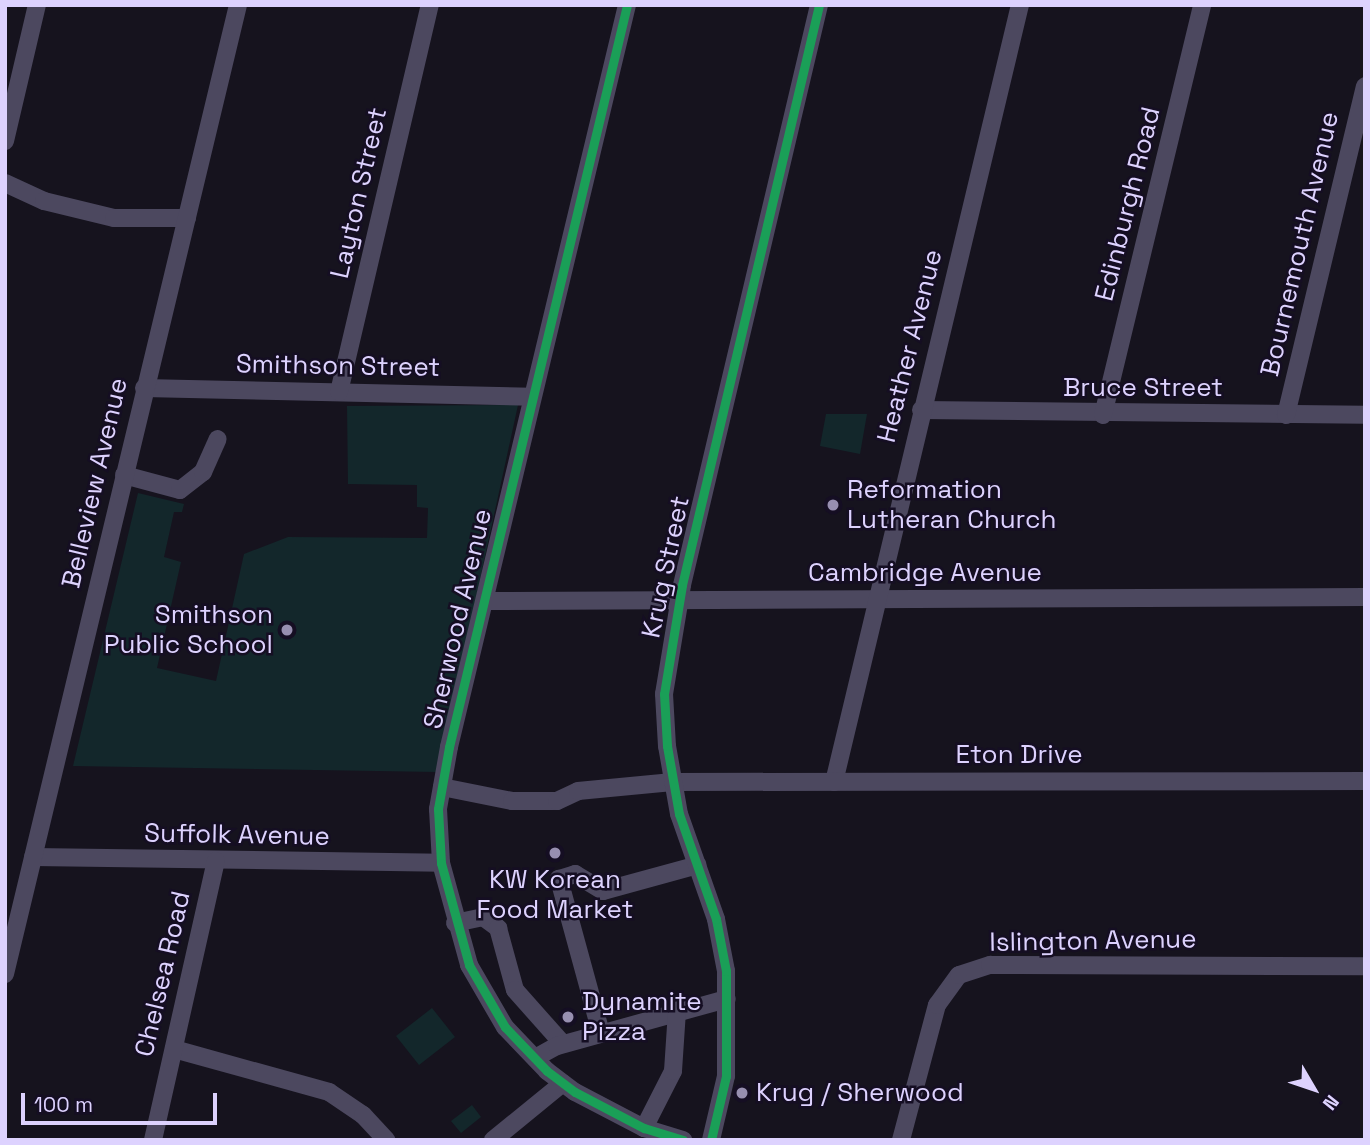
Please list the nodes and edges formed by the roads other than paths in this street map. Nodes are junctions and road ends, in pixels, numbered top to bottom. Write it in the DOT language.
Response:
graph roads {
  1 [pos="37,5"];
  2 [pos="239,5"];
  3 [pos="430,5"];
  4 [pos="627,5"];
  5 [pos="819,5"];
  6 [pos="1020,5"];
  7 [pos="1202,5"];
  8 [pos="1365,86"];
  9 [pos="5,141"];
  10 [pos="5,183"];
  11 [pos="187,218"];
  12 [pos="144,388"];
  13 [pos="339,393"];
  14 [pos="531,397"];
  15 [pos="921,410"];
  16 [pos="1103,415"];
  17 [pos="1286,415"];
  18 [pos="1365,415"];
  19 [pos="218,439"];
  20 [pos="124,475"];
  21 [pos="1365,597"];
  22 [pos="876,599"];
  23 [pos="485,601"];
  24 [pos="679,601"];
  25 [pos="1365,780"];
  26 [pos="673,782"];
  27 [pos="834,782"];
  28 [pos="442,788"];
  29 [pos="33,857"];
  30 [pos="216,861"];
  31 [pos="441,863"];
  32 [pos="698,864"];
  33 [pos="455,923"];
  34 [pos="1365,966"];
  35 [pos="5,974"];
  36 [pos="727,999"];
  37 [pos="677,1010"];
  38 [pos="601,1033"];
  39 [pos="563,1044"];
  40 [pos="174,1049"];
  41 [pos="535,1058"];
  42 [pos="563,1083"];
  43 [pos="644,1128"];
  44 [pos="153,1140"];
  45 [pos="386,1140"];
  46 [pos="493,1140"];
  47 [pos="683,1140"];
  48 [pos="711,1140"];
  49 [pos="901,1140"];
  1 -- 9 [label="street"];
  2 -- 11 [label="street, Belleview Avenue"];
  3 -- 13 [label="street, Layton Street"];
  4 -- 14 [label="street, Sherwood Avenue"];
  5 -- 24 [label="street, Krug Street"];
  6 -- 15 [label="street, Heather Avenue"];
  7 -- 16 [label="street, Edinburgh Road"];
  8 -- 17 [label="street, Bournemouth Avenue"];
  10 -- 11 [label="street"];
  11 -- 12 [label="street, Belleview Avenue"];
  12 -- 13 [label="street, Smithson Street"];
  12 -- 20 [label="street, Belleview Avenue"];
  13 -- 14 [label="street, Smithson Street"];
  14 -- 23 [label="street, Sherwood Avenue"];
  15 -- 16 [label="street, Bruce Street"];
  15 -- 22 [label="street, Heather Avenue"];
  16 -- 17 [label="street, Bruce Street"];
  17 -- 18 [label="street, Bruce Street"];
  19 -- 20 [label="street"];
  20 -- 29 [label="street, Belleview Avenue"];
  21 -- 22 [label="street, Cambridge Avenue"];
  22 -- 24 [label="street, Cambridge Avenue"];
  22 -- 27 [label="street, Heather Avenue"];
  23 -- 24 [label="street, Cambridge Avenue"];
  23 -- 28 [label="street, Sherwood Avenue"];
  24 -- 26 [label="street, Krug Street"];
  25 -- 27 [label="street, Eton Drive"];
  26 -- 27 [label="street, Eton Drive"];
  26 -- 28 [label="street, Eton Drive"];
  26 -- 32 [label="street, Krug Street"];
  28 -- 31 [label="street, Sherwood Avenue"];
  29 -- 30 [label="street, Suffolk Avenue"];
  29 -- 35 [label="street, Belleview Avenue"];
  30 -- 31 [label="street, Suffolk Avenue"];
  30 -- 40 [label="street, Chelsea Road"];
  31 -- 33 [label="street, Sherwood Avenue"];
  32 -- 36 [label="street, Krug Street"];
  32 -- 38 [label="street"];
  33 -- 39 [label="street"];
  33 -- 41 [label="street, Sherwood Avenue"];
  34 -- 49 [label="street, Islington Avenue"];
  36 -- 37 [label="street"];
  36 -- 48 [label="street, Krug Street"];
  37 -- 38 [label="street"];
  37 -- 43 [label="street"];
  38 -- 39 [label="street"];
  39 -- 41 [label="street"];
  40 -- 44 [label="street, Chelsea Road"];
  40 -- 45 [label="street"];
  41 -- 42 [label="street, Sherwood Avenue"];
  42 -- 43 [label="street, Sherwood Avenue"];
  42 -- 46 [label="street"];
  43 -- 47 [label="street, Sherwood Avenue"];
}
